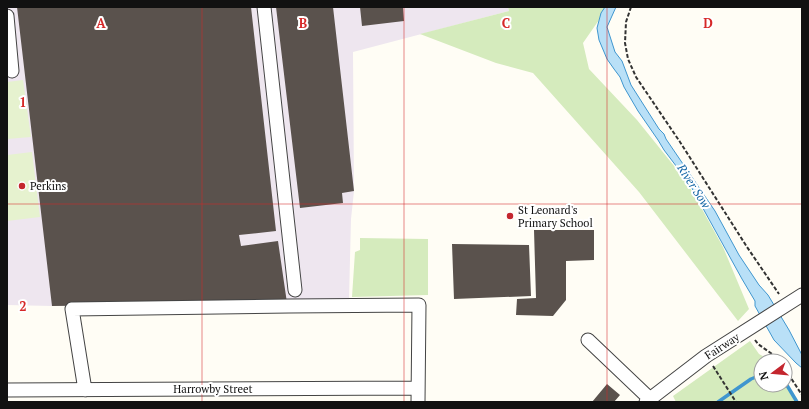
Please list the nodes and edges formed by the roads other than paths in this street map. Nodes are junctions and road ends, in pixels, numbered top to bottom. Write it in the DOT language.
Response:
graph roads {
  1 [pos="264,7"];
  2 [pos="7,16"];
  3 [pos="12,70"];
  4 [pos="295,290"];
  5 [pos="802,295"];
  6 [pos="588,340"];
  7 [pos="418,388"];
  8 [pos="7,390"];
  9 [pos="85,390"];
  10 [pos="140,396"];
  11 [pos="233,396"];
  12 [pos="648,400"];
  13 [pos="418,402"];
  1 -- 4 [label="street"];
  2 -- 3 [label="street"];
  5 -- 12 [label="street, Fairway"];
  6 -- 12 [label="street"];
  7 -- 9 [label="street"];
  7 -- 11 [label="street, Harrowby Street"];
  7 -- 13 [label="street"];
  8 -- 9 [label="street, Harrowby Street"];
  9 -- 10 [label="street, Harrowby Street"];
  10 -- 11 [label="street, Harrowby Street"];
}
